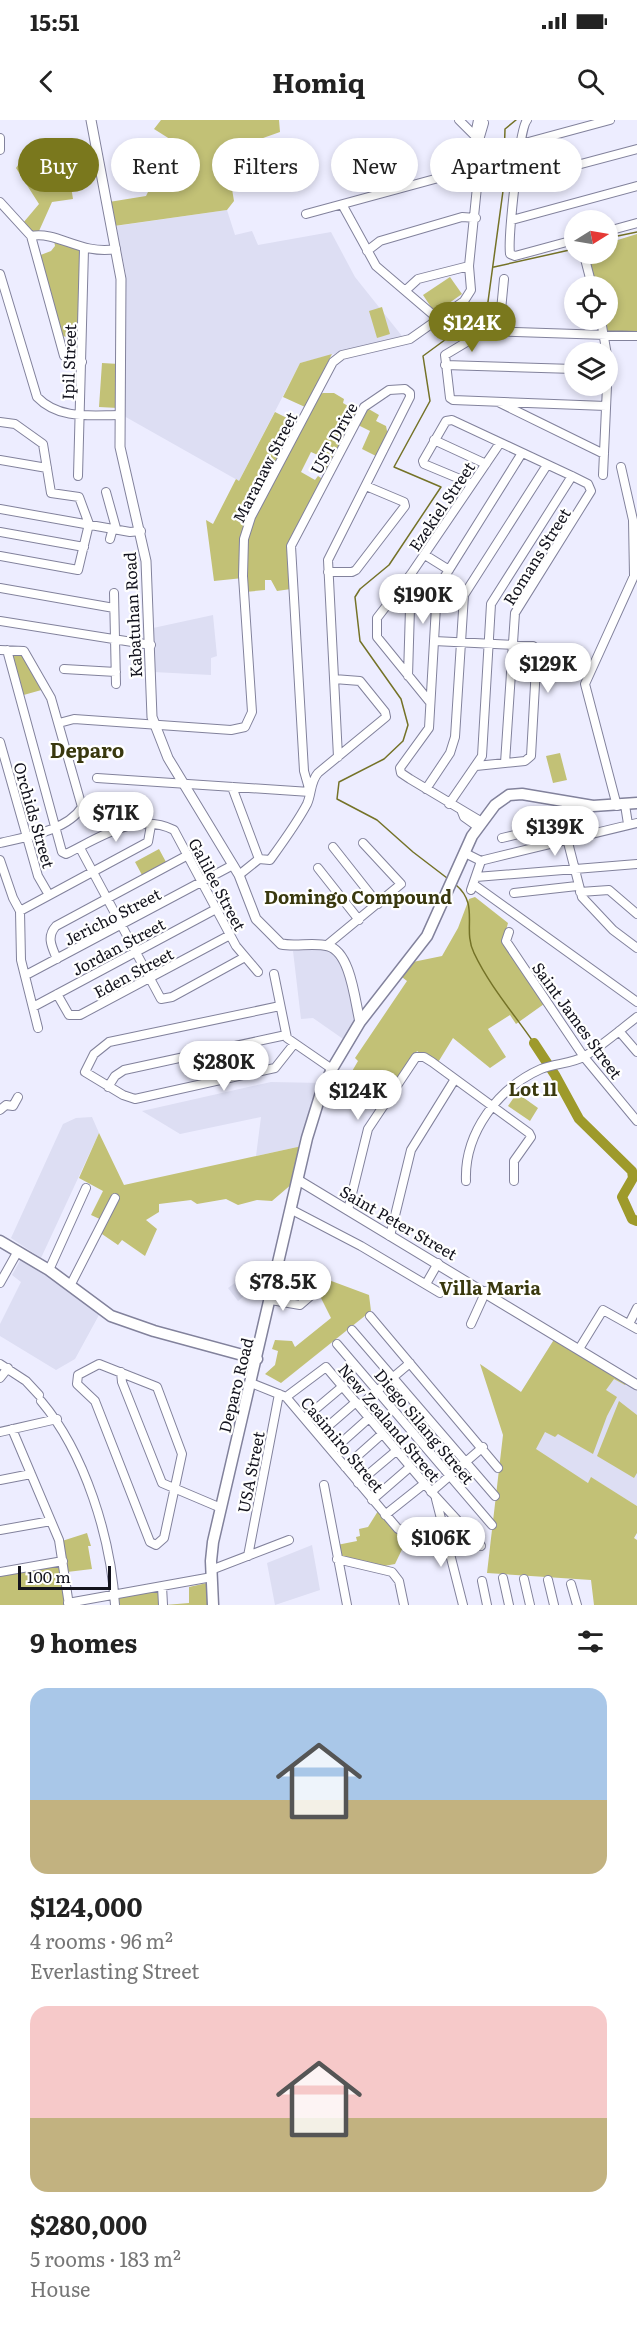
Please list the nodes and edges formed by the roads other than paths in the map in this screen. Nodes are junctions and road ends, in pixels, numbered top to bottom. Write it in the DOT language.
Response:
graph roads {
  1 [pos="91,120"];
  2 [pos="459,120"];
  3 [pos="527,120"];
  4 [pos="610,120"];
  5 [pos="483,121"];
  6 [pos="0,138"];
  7 [pos="477,138"];
  8 [pos="479,138"];
  9 [pos="522,138"];
  10 [pos="543,138"];
  11 [pos="637,149"];
  12 [pos="0,150"];
  13 [pos="582,164"];
  14 [pos="430,181"];
  15 [pos="637,186"];
  16 [pos="478,192"];
  17 [pos="516,192"];
  18 [pos="343,206"];
  19 [pos="2,207"];
  20 [pos="306,213"];
  21 [pos="476,218"];
  22 [pos="512,220"];
  23 [pos="637,223"];
  24 [pos="618,228"];
  25 [pos="31,236"];
  26 [pos="564,243"];
  27 [pos="84,249"];
  28 [pos="116,249"];
  29 [pos="367,251"];
  30 [pos="469,266"];
  31 [pos="0,274"];
  32 [pos="504,279"];
  33 [pos="406,290"];
  34 [pos="438,319"];
  35 [pos="604,330"];
  36 [pos="499,332"];
  37 [pos="605,335"];
  38 [pos="637,336"];
  39 [pos="606,342"];
  40 [pos="82,362"];
  41 [pos="445,365"];
  42 [pos="564,369"];
  43 [pos="606,396"];
  44 [pos="498,402"];
  45 [pos="606,406"];
  46 [pos="79,414"];
  47 [pos="120,415"];
  48 [pos="0,422"];
  49 [pos="435,440"];
  50 [pos="500,443"];
  51 [pos="522,453"];
  52 [pos="604,454"];
  53 [pos="0,460"];
  54 [pos="486,464"];
  55 [pos="547,465"];
  56 [pos="621,467"];
  57 [pos="47,468"];
  58 [pos="603,475"];
  59 [pos="78,476"];
  60 [pos="572,476"];
  61 [pos="472,484"];
  62 [pos="366,486"];
  63 [pos="106,492"];
  64 [pos="0,509"];
  65 [pos="635,519"];
  66 [pos="89,524"];
  67 [pos="118,528"];
  68 [pos="140,528"];
  69 [pos="0,532"];
  70 [pos="110,539"];
  71 [pos="84,547"];
  72 [pos="425,555"];
  73 [pos="0,556"];
  74 [pos="449,570"];
  75 [pos="328,572"];
  76 [pos="411,574"];
  77 [pos="0,588"];
  78 [pos="114,593"];
  79 [pos="114,608"];
  80 [pos="0,621"];
  81 [pos="115,640"];
  82 [pos="434,641"];
  83 [pos="461,643"];
  84 [pos="488,644"];
  85 [pos="151,645"];
  86 [pos="513,646"];
  87 [pos="3,650"];
  88 [pos="64,669"];
  89 [pos="116,672"];
  90 [pos="408,676"];
  91 [pos="334,679"];
  92 [pos="116,684"];
  93 [pos="429,701"];
  94 [pos="59,723"];
  95 [pos="154,726"];
  96 [pos="0,741"];
  97 [pos="338,757"];
  98 [pos="505,763"];
  99 [pos="476,766"];
  100 [pos="97,778"];
  101 [pos="183,784"];
  102 [pos="232,787"];
  103 [pos="426,789"];
  104 [pos="310,792"];
  105 [pos="573,802"];
  106 [pos="637,803"];
  107 [pos="449,804"];
  108 [pos="621,805"];
  109 [pos="563,823"];
  110 [pos="637,823"];
  111 [pos="628,824"];
  112 [pos="151,825"];
  113 [pos="480,825"];
  114 [pos="55,828"];
  115 [pos="27,837"];
  116 [pos="502,838"];
  117 [pos="567,840"];
  118 [pos="0,843"];
  119 [pos="363,843"];
  120 [pos="333,847"];
  121 [pos="80,848"];
  122 [pos="465,853"];
  123 [pos="188,855"];
  124 [pos="259,859"];
  125 [pos="0,860"];
  126 [pos="481,861"];
  127 [pos="637,864"];
  128 [pos="318,868"];
  129 [pos="573,869"];
  130 [pos="236,870"];
  131 [pos="93,872"];
  132 [pos="3,878"];
  133 [pos="206,882"];
  134 [pos="473,884"];
  135 [pos="579,889"];
  136 [pos="514,893"];
  137 [pos="49,895"];
  138 [pos="107,899"];
  139 [pos="378,904"];
  140 [pos="216,909"];
  141 [pos="20,911"];
  142 [pos="637,914"];
  143 [pos="359,920"];
  144 [pos="121,926"];
  145 [pos="509,932"];
  146 [pos="230,935"];
  147 [pos="327,945"];
  148 [pos="637,948"];
  149 [pos="135,953"];
  150 [pos="245,957"];
  151 [pos="57,959"];
  152 [pos="258,972"];
  153 [pos="274,974"];
  154 [pos="26,975"];
  155 [pos="149,980"];
  156 [pos="57,994"];
  157 [pos="637,1002"];
  158 [pos="280,1006"];
  159 [pos="33,1007"];
  160 [pos="637,1017"];
  161 [pos="360,1022"];
  162 [pos="38,1028"];
  163 [pos="619,1031"];
  164 [pos="286,1035"];
  165 [pos="294,1044"];
  166 [pos="637,1052"];
  167 [pos="584,1057"];
  168 [pos="332,1069"];
  169 [pos="455,1078"];
  170 [pos="108,1087"];
  171 [pos="18,1096"];
  172 [pos="494,1106"];
  173 [pos="0,1110"];
  174 [pos="637,1121"];
  175 [pos="298,1180"];
  176 [pos="466,1181"];
  177 [pos="514,1181"];
  178 [pos="86,1188"];
  179 [pos="114,1198"];
  180 [pos="292,1210"];
  181 [pos="348,1210"];
  182 [pos="390,1236"];
  183 [pos="0,1240"];
  184 [pos="18,1251"];
  185 [pos="438,1263"];
  186 [pos="49,1270"];
  187 [pos="0,1283"];
  188 [pos="426,1284"];
  189 [pos="70,1286"];
  190 [pos="486,1291"];
  191 [pos="315,1292"];
  192 [pos="440,1293"];
  193 [pos="271,1300"];
  194 [pos="637,1308"];
  195 [pos="370,1316"];
  196 [pos="471,1324"];
  197 [pos="629,1324"];
  198 [pos="637,1329"];
  199 [pos="352,1330"];
  200 [pos="338,1344"];
  201 [pos="579,1349"];
  202 [pos="257,1359"];
  203 [pos="410,1363"];
  204 [pos="0,1364"];
  205 [pos="8,1368"];
  206 [pos="122,1372"];
  207 [pos="0,1378"];
  208 [pos="393,1378"];
  209 [pos="251,1383"];
  210 [pos="637,1385"];
  211 [pos="343,1386"];
  212 [pos="377,1391"];
  213 [pos="283,1395"];
  214 [pos="358,1404"];
  215 [pos="305,1418"];
  216 [pos="369,1418"];
  217 [pos="57,1419"];
  218 [pos="12,1430"];
  219 [pos="0,1432"];
  220 [pos="319,1434"];
  221 [pos="382,1434"];
  222 [pos="483,1447"];
  223 [pos="332,1451"];
  224 [pos="396,1451"];
  225 [pos="466,1462"];
  226 [pos="345,1467"];
  227 [pos="410,1467"];
  228 [pos="498,1468"];
  229 [pos="31,1474"];
  230 [pos="450,1476"];
  231 [pos="0,1480"];
  232 [pos="358,1483"];
  233 [pos="424,1484"];
  234 [pos="324,1485"];
  235 [pos="174,1489"];
  236 [pos="433,1495"];
  237 [pos="495,1496"];
  238 [pos="372,1500"];
  239 [pos="221,1508"];
  240 [pos="385,1515"];
  241 [pos="51,1521"];
  242 [pos="444,1525"];
  243 [pos="492,1526"];
  244 [pos="0,1530"];
  245 [pos="287,1541"];
  246 [pos="481,1546"];
  247 [pos="248,1556"];
  248 [pos="337,1559"];
  249 [pos="63,1561"];
  250 [pos="0,1572"];
  251 [pos="212,1573"];
  252 [pos="503,1578"];
  253 [pos="524,1579"];
  254 [pos="548,1580"];
  255 [pos="482,1581"];
  256 [pos="571,1584"];
  257 [pos="162,1586"];
  258 [pos="115,1595"];
  259 [pos="68,1604"];
  260 [pos="115,1605"];
  261 [pos="163,1605"];
  262 [pos="213,1605"];
  263 [pos="347,1605"];
  264 [pos="404,1605"];
  265 [pos="463,1605"];
  266 [pos="487,1605"];
  267 [pos="509,1605"];
  268 [pos="530,1605"];
  269 [pos="554,1605"];
  270 [pos="577,1605"];
  1 -- 28 [label="street, Kabatuhan Road"];
  2 -- 7 [label="street"];
  3 -- 9 [label="street"];
  4 -- 10 [label="street"];
  5 -- 8 [label="street, Maranaw Street"];
  6 -- 12 [label="street"];
  11 -- 13 [label="street"];
  14 -- 18 [label="street"];
  15 -- 22 [label="street"];
  16 -- 21 [label="street, Maranaw Street"];
  17 -- 22 [label="street"];
  18 -- 20 [label="street"];
  18 -- 29 [label="street"];
  19 -- 25 [label="street"];
  21 -- 29 [label="street"];
  21 -- 30 [label="street, Maranaw Street"];
  22 -- 26 [label="street"];
  23 -- 24 [label="street"];
  25 -- 27 [label="street"];
  25 -- 40 [label="street"];
  27 -- 28 [label="street"];
  27 -- 40 [label="street, Ipil Street"];
  28 -- 47 [label="street, Kabatuhan Road"];
  29 -- 33 [label="street"];
  30 -- 33 [label="street"];
  30 -- 34 [label="street, Maranaw Street"];
  31 -- 46 [label="street"];
  32 -- 36 [label="street"];
  33 -- 34 [label="street"];
  34 -- 95 [label="street, Maranaw Street"];
  35 -- 37 [label="street"];
  36 -- 37 [label="street"];
  36 -- 41 [label="street"];
  37 -- 38 [label="street"];
  37 -- 39 [label="street"];
  40 -- 46 [label="street, Ipil Street"];
  41 -- 42 [label="street"];
  41 -- 44 [label="street"];
  43 -- 45 [label="street"];
  44 -- 45 [label="street"];
  44 -- 52 [label="street"];
  45 -- 52 [label="street"];
  46 -- 47 [label="street"];
  46 -- 59 [label="street, Ipil Street"];
  47 -- 68 [label="street, Kabatuhan Road"];
  48 -- 57 [label="street"];
  49 -- 50 [label="street"];
  49 -- 54 [label="street"];
  49 -- 61 [label="street"];
  50 -- 51 [label="street"];
  50 -- 54 [label="street, Ezekiel Street"];
  51 -- 55 [label="street"];
  51 -- 74 [label="street"];
  52 -- 58 [label="street"];
  53 -- 57 [label="street"];
  54 -- 61 [label="street, Ezekiel Street"];
  55 -- 60 [label="street"];
  55 -- 83 [label="street"];
  56 -- 65 [label="street"];
  57 -- 66 [label="street"];
  60 -- 84 [label="street"];
  60 -- 86 [label="street, Romans Street"];
  61 -- 72 [label="street, Ezekiel Street"];
  62 -- 75 [label="street, UST Drive"];
  62 -- 75 [label="street"];
  62 -- 104 [label="street, UST Drive"];
  63 -- 67 [label="street"];
  64 -- 66 [label="street"];
  65 -- 108 [label="street"];
  66 -- 67 [label="street"];
  66 -- 71 [label="street"];
  67 -- 68 [label="street"];
  67 -- 70 [label="street"];
  68 -- 85 [label="street, Kabatuhan Road"];
  69 -- 71 [label="street"];
  71 -- 73 [label="street"];
  72 -- 74 [label="street"];
  72 -- 76 [label="street, Ezekiel Street"];
  74 -- 82 [label="street"];
  75 -- 91 [label="street, UST Drive"];
  76 -- 90 [label="street"];
  76 -- 90 [label="street, Ezekiel Street"];
  77 -- 79 [label="street"];
  78 -- 79 [label="street"];
  79 -- 81 [label="street"];
  80 -- 81 [label="street"];
  81 -- 85 [label="street"];
  81 -- 89 [label="street"];
  82 -- 83 [label="street"];
  82 -- 93 [label="street"];
  83 -- 84 [label="street"];
  83 -- 103 [label="street"];
  84 -- 86 [label="street"];
  84 -- 99 [label="street"];
  85 -- 95 [label="street, Kabatuhan Road"];
  86 -- 98 [label="street, Romans Street"];
  86 -- 98 [label="street"];
  87 -- 94 [label="street"];
  87 -- 114 [label="street"];
  88 -- 89 [label="street"];
  89 -- 92 [label="street"];
  90 -- 93 [label="street, Ezekiel Street"];
  91 -- 97 [label="street, UST Drive"];
  91 -- 97 [label="street"];
  93 -- 103 [label="street"];
  94 -- 95 [label="street, Maranaw Street"];
  94 -- 114 [label="street"];
  95 -- 101 [label="street, Kabatuhan Road"];
  96 -- 115 [label="street, Orchids Street"];
  97 -- 104 [label="street"];
  98 -- 99 [label="street"];
  99 -- 107 [label="street"];
  100 -- 101 [label="street"];
  101 -- 102 [label="street"];
  101 -- 130 [label="street, Kabatuhan Road"];
  102 -- 104 [label="street"];
  102 -- 124 [label="street"];
  103 -- 107 [label="street"];
  104 -- 124 [label="street"];
  105 -- 108 [label="main road"];
  105 -- 109 [label="street"];
  105 -- 113 [label="main road, Deparo Road"];
  106 -- 108 [label="main road"];
  107 -- 113 [label="street"];
  108 -- 111 [label="street"];
  109 -- 116 [label="street"];
  109 -- 117 [label="street"];
  110 -- 111 [label="street"];
  111 -- 117 [label="street"];
  112 -- 121 [label="street, Galilee Street"];
  112 -- 123 [label="street, Galilee Street"];
  112 -- 131 [label="street"];
  113 -- 122 [label="main road, Deparo Road"];
  114 -- 115 [label="street"];
  114 -- 121 [label="street"];
  115 -- 118 [label="street"];
  115 -- 137 [label="street, Orchids Street"];
  117 -- 126 [label="street"];
  117 -- 129 [label="street"];
  119 -- 139 [label="street"];
  120 -- 139 [label="street"];
  121 -- 131 [label="street"];
  122 -- 126 [label="street"];
  122 -- 161 [label="main road, Deparo Road"];
  123 -- 133 [label="street, Galilee Street"];
  123 -- 138 [label="street"];
  124 -- 130 [label="street"];
  125 -- 132 [label="street"];
  126 -- 134 [label="street"];
  127 -- 129 [label="street"];
  128 -- 143 [label="street"];
  129 -- 134 [label="street"];
  129 -- 135 [label="street"];
  130 -- 133 [label="street, Jericho Street"];
  130 -- 147 [label="street, Kabatuhan Road"];
  131 -- 137 [label="street"];
  131 -- 138 [label="street"];
  132 -- 141 [label="street"];
  133 -- 140 [label="street, Galilee Street"];
  133 -- 144 [label="street, Jericho Street"];
  134 -- 157 [label="street"];
  135 -- 136 [label="street"];
  135 -- 142 [label="street"];
  135 -- 148 [label="street"];
  137 -- 141 [label="street"];
  138 -- 144 [label="street"];
  138 -- 151 [label="street"];
  139 -- 143 [label="street"];
  140 -- 146 [label="street, Galilee Street"];
  140 -- 149 [label="street, Jordan Street"];
  141 -- 154 [label="street"];
  143 -- 147 [label="street"];
  144 -- 149 [label="street"];
  144 -- 151 [label="street, Jericho Street"];
  145 -- 167 [label="street, Saint James Street"];
  146 -- 150 [label="street, Galilee Street"];
  146 -- 155 [label="street, Eden Street"];
  147 -- 161 [label="street"];
  149 -- 155 [label="street"];
  149 -- 156 [label="street, Jordan Street"];
  150 -- 152 [label="street, Galilee Street"];
  150 -- 155 [label="street"];
  151 -- 154 [label="street, Jericho Street"];
  153 -- 158 [label="street"];
  154 -- 159 [label="street"];
  155 -- 156 [label="street, Eden Street"];
  156 -- 159 [label="street, Jordan Street"];
  158 -- 164 [label="street"];
  158 -- 170 [label="street"];
  159 -- 162 [label="street"];
  160 -- 163 [label="street"];
  161 -- 168 [label="main road, Deparo Road"];
  163 -- 166 [label="street"];
  163 -- 167 [label="street"];
  164 -- 165 [label="street"];
  164 -- 170 [label="street"];
  165 -- 168 [label="street"];
  165 -- 170 [label="street"];
  167 -- 172 [label="street"];
  167 -- 174 [label="street, Saint James Street"];
  168 -- 175 [label="main road, Deparo Road"];
  169 -- 172 [label="street"];
  169 -- 181 [label="street"];
  169 -- 182 [label="street"];
  171 -- 173 [label="street"];
  172 -- 176 [label="street"];
  172 -- 177 [label="street"];
  175 -- 180 [label="main road, Deparo Road"];
  175 -- 181 [label="street, Saint Peter Street"];
  178 -- 186 [label="street"];
  179 -- 189 [label="street"];
  180 -- 188 [label="street"];
  180 -- 193 [label="main road, Deparo Road"];
  181 -- 182 [label="street, Saint Peter Street"];
  182 -- 185 [label="street, Saint Peter Street"];
  183 -- 184 [label="main road"];
  184 -- 186 [label="main road"];
  184 -- 187 [label="street"];
  185 -- 188 [label="street"];
  185 -- 190 [label="street, Saint Peter Street"];
  186 -- 189 [label="main road"];
  188 -- 192 [label="street"];
  189 -- 202 [label="main road"];
  190 -- 196 [label="street"];
  190 -- 201 [label="street, Saint Peter Street"];
  191 -- 193 [label="street"];
  193 -- 202 [label="main road, Deparo Road"];
  194 -- 197 [label="street"];
  195 -- 203 [label="street"];
  197 -- 198 [label="street"];
  197 -- 201 [label="street"];
  199 -- 208 [label="street"];
  200 -- 212 [label="street, Diego Silang Street"];
  201 -- 210 [label="street, Saint Peter Street"];
  202 -- 209 [label="main road, Deparo Road"];
  203 -- 208 [label="street"];
  203 -- 222 [label="street"];
  204 -- 205 [label="street"];
  205 -- 207 [label="street"];
  205 -- 217 [label="street"];
  206 -- 235 [label="street"];
  206 -- 235 [label="street"];
  206 -- 235 [label="street"];
  208 -- 212 [label="street"];
  208 -- 225 [label="street"];
  209 -- 213 [label="street, Casimiro Street"];
  209 -- 239 [label="main road, Deparo Road"];
  211 -- 213 [label="street, New Zealand Street"];
  211 -- 214 [label="street, New Zealand Street"];
  211 -- 215 [label="street"];
  212 -- 214 [label="street"];
  212 -- 230 [label="street, Diego Silang Street"];
  213 -- 215 [label="street, Casimiro Street"];
  213 -- 247 [label="street, USA Street"];
  214 -- 216 [label="street, New Zealand Street"];
  214 -- 220 [label="street"];
  215 -- 220 [label="street, Casimiro Street"];
  216 -- 221 [label="street, New Zealand Street"];
  216 -- 223 [label="street"];
  217 -- 218 [label="street"];
  217 -- 258 [label="street"];
  218 -- 219 [label="street"];
  218 -- 229 [label="street"];
  220 -- 223 [label="street, Casimiro Street"];
  221 -- 224 [label="street, New Zealand Street"];
  221 -- 226 [label="street"];
  222 -- 225 [label="street"];
  222 -- 228 [label="street"];
  223 -- 226 [label="street, Casimiro Street"];
  224 -- 227 [label="street, New Zealand Street"];
  224 -- 232 [label="street"];
  225 -- 230 [label="street"];
  225 -- 237 [label="street"];
  226 -- 232 [label="street, Casimiro Street"];
  227 -- 233 [label="street, New Zealand Street"];
  227 -- 238 [label="street"];
  229 -- 231 [label="street"];
  229 -- 241 [label="street"];
  230 -- 236 [label="street"];
  230 -- 243 [label="street, Diego Silang Street"];
  232 -- 238 [label="street, Casimiro Street"];
  233 -- 236 [label="street, New Zealand Street"];
  233 -- 240 [label="street"];
  234 -- 248 [label="street"];
  235 -- 239 [label="street"];
  236 -- 242 [label="street"];
  236 -- 246 [label="street, New Zealand Street"];
  238 -- 240 [label="street, Casimiro Street"];
  239 -- 251 [label="main road, Deparo Road"];
  240 -- 242 [label="street, Casimiro Street"];
  241 -- 244 [label="street"];
  241 -- 249 [label="street"];
  242 -- 265 [label="street"];
  245 -- 247 [label="street"];
  247 -- 251 [label="street"];
  248 -- 263 [label="street"];
  248 -- 264 [label="street"];
  249 -- 250 [label="street"];
  249 -- 259 [label="street"];
  251 -- 257 [label="street"];
  251 -- 262 [label="main road, Deparo Road"];
  252 -- 267 [label="street"];
  253 -- 268 [label="street"];
  254 -- 269 [label="street"];
  255 -- 266 [label="street"];
  256 -- 270 [label="street"];
  257 -- 258 [label="street"];
  257 -- 261 [label="street"];
  258 -- 259 [label="street"];
  258 -- 260 [label="street"];
}
